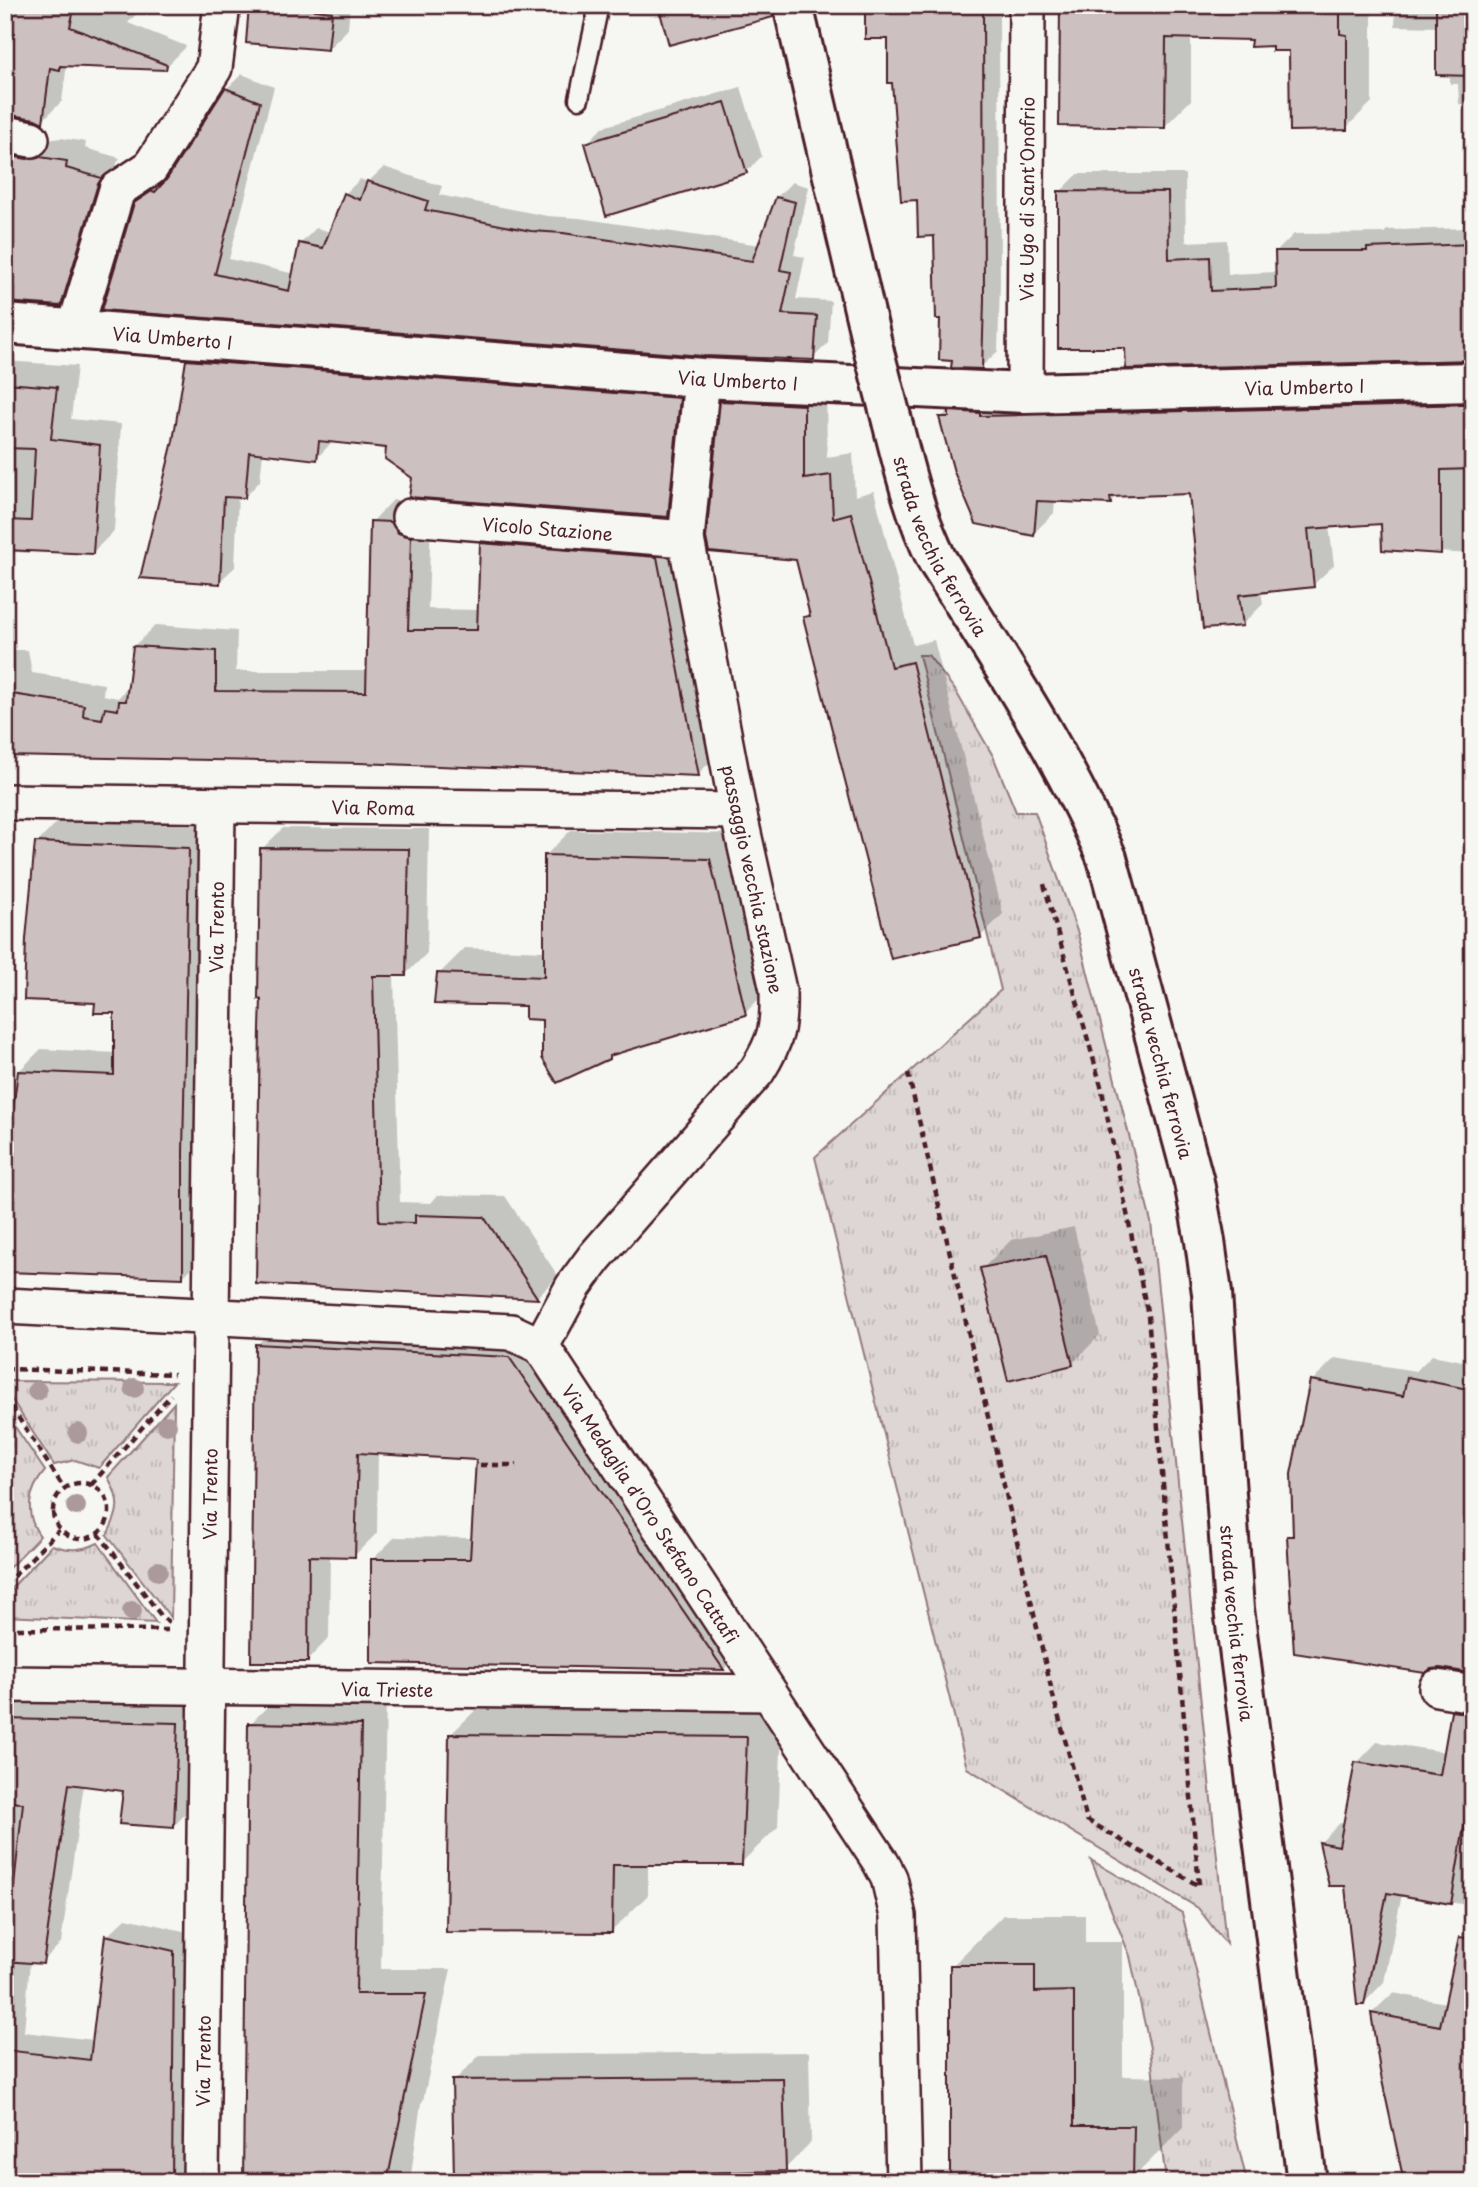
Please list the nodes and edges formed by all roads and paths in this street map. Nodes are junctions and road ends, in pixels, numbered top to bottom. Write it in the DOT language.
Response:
graph roads {
  1 [pos="222,5"];
  2 [pos="599,5"];
  3 [pos="793,5"];
  4 [pos="1027,5"];
  5 [pos="579,99"];
  6 [pos="5,324"];
  7 [pos="75,329"];
  8 [pos="702,378"];
  9 [pos="1473,383"];
  10 [pos="1025,393"];
  11 [pos="410,517"];
  12 [pos="686,539"];
  13 [pos="5,803"];
  14 [pos="217,806"];
  15 [pos="738,811"];
  16 [pos="1043,881"];
  17 [pos="908,1073"];
  18 [pos="5,1306"];
  19 [pos="211,1316"];
  20 [pos="541,1346"];
  21 [pos="5,1369"];
  22 [pos="183,1374"];
  23 [pos="178,1386"];
  24 [pos="5,1397"];
  25 [pos="480,1465"];
  26 [pos="517,1465"];
  27 [pos="91,1485"];
  28 [pos="64,1488"];
  29 [pos="59,1530"];
  30 [pos="98,1533"];
  31 [pos="5,1585"];
  32 [pos="5,1629"];
  33 [pos="5,1684"];
  34 [pos="206,1685"];
  35 [pos="1437,1688"];
  36 [pos="768,1693"];
  37 [pos="1473,1694"];
  38 [pos="201,2182"];
  39 [pos="904,2182"];
  40 [pos="1307,2182"];
  1 -- 7 [label="street"];
  2 -- 5 [label="lane"];
  3 -- 40 [label="street, strada vecchia ferrovia, bridge"];
  4 -- 10 [label="street, Via Ugo di Sant'Onofrio"];
  6 -- 7 [label="street, Via Umberto I"];
  7 -- 8 [label="street, Via Umberto I"];
  8 -- 10 [label="street, Via Umberto I"];
  8 -- 12 [label="street, passaggio vecchia stazione"];
  9 -- 10 [label="street, Via Umberto I"];
  11 -- 12 [label="street, Vicolo Stazione"];
  12 -- 15 [label="street, passaggio vecchia stazione"];
  13 -- 14 [label="street, Via Roma"];
  14 -- 15 [label="street, Via Roma"];
  14 -- 19 [label="street, Via Trento"];
  15 -- 20 [label="street, passaggio vecchia stazione"];
  16 -- 17 [label="path"];
  18 -- 19 [label="street"];
  19 -- 20 [label="street"];
  19 -- 34 [label="street, Via Trento"];
  20 -- 36 [label="street, Via Medaglia d'Oro Stefano Cattafi"];
  21 -- 22 [label="path"];
  23 -- 27 [label="path"];
  24 -- 28 [label="path"];
  25 -- 26 [label="path"];
  27 -- 28 [label="path"];
  27 -- 30 [label="path"];
  28 -- 29 [label="path"];
  29 -- 30 [label="path"];
  29 -- 31 [label="path"];
  30 -- 32 [label="path"];
  33 -- 34 [label="street, Via Trieste"];
  34 -- 36 [label="street, Via Trieste"];
  34 -- 38 [label="street, Via Trento"];
  35 -- 37 [label="street"];
  36 -- 39 [label="street, Via Medaglia d'Oro Stefano Cattafi"];
}
